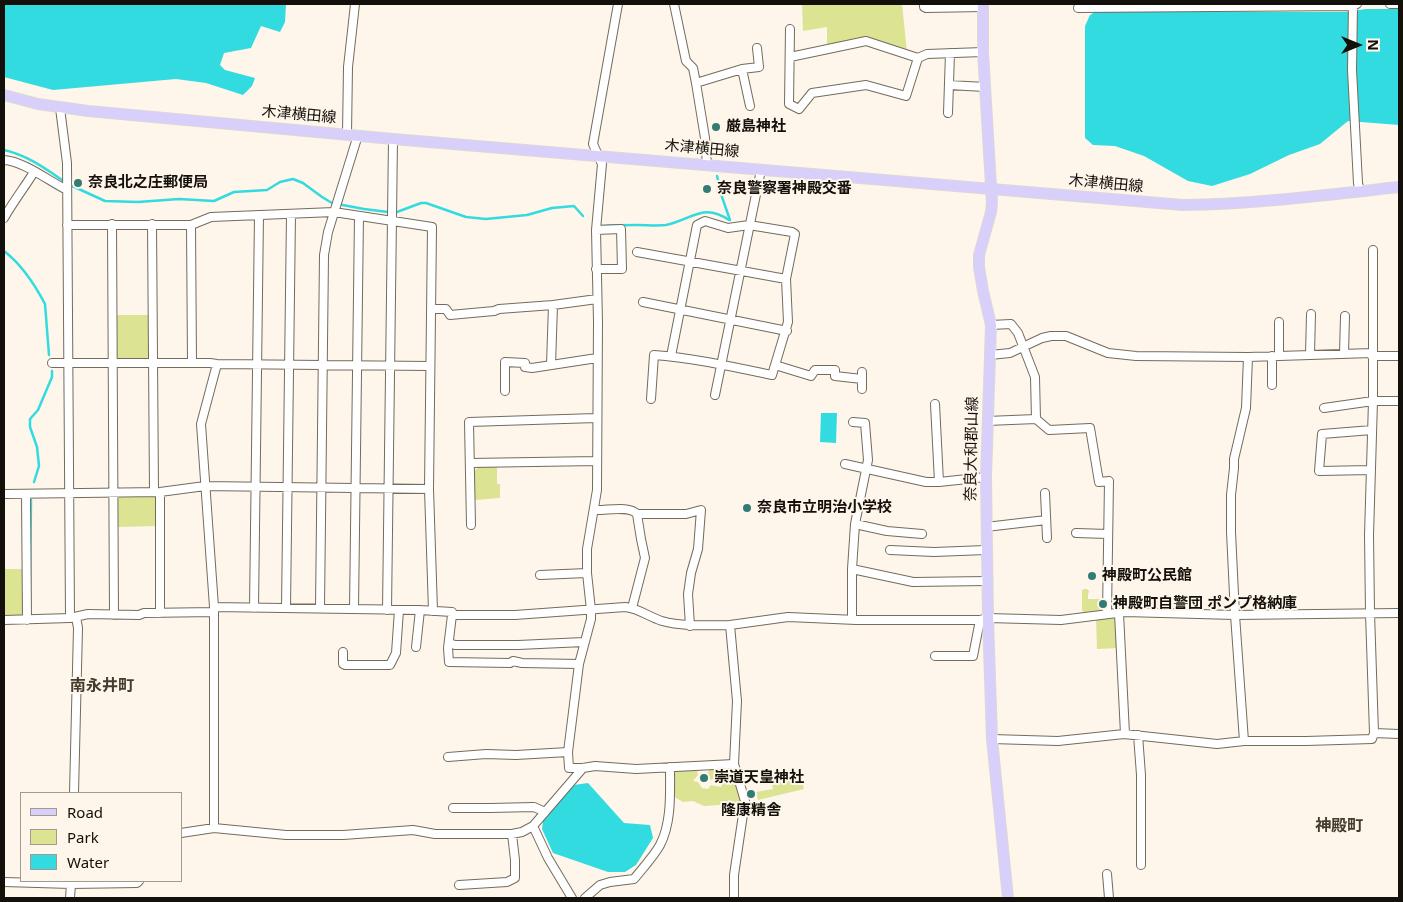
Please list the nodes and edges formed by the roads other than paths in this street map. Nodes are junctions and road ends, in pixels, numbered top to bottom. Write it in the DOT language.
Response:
graph roads {
  1 [pos="355,4"];
  2 [pos="618,4"];
  3 [pos="674,4"];
  4 [pos="924,4"];
  5 [pos="1390,4"];
  6 [pos="1399,4"];
  7 [pos="983,5"];
  8 [pos="1354,5"];
  9 [pos="1078,8"];
  10 [pos="790,29"];
  11 [pos="757,48"];
  12 [pos="983,52"];
  13 [pos="950,53"];
  14 [pos="790,57"];
  15 [pos="918,58"];
  16 [pos="742,69"];
  17 [pos="696,83"];
  18 [pos="949,85"];
  19 [pos="985,87"];
  20 [pos="4,95"];
  21 [pos="750,106"];
  22 [pos="60,108"];
  23 [pos="948,113"];
  24 [pos="347,134"];
  25 [pos="358,135"];
  26 [pos="393,138"];
  27 [pos="597,155"];
  28 [pos="4,160"];
  29 [pos="707,165"];
  30 [pos="761,170"];
  31 [pos="34,172"];
  32 [pos="1399,187"];
  33 [pos="991,189"];
  34 [pos="67,190"];
  35 [pos="1360,191"];
  36 [pos="336,206"];
  37 [pos="291,214"];
  38 [pos="258,215"];
  39 [pos="392,215"];
  40 [pos="359,216"];
  41 [pos="4,218"];
  42 [pos="112,224"];
  43 [pos="152,224"];
  44 [pos="67,225"];
  45 [pos="191,225"];
  46 [pos="749,225"];
  47 [pos="596,230"];
  48 [pos="1373,250"];
  49 [pos="637,252"];
  50 [pos="690,262"];
  51 [pos="596,269"];
  52 [pos="740,271"];
  53 [pos="786,279"];
  54 [pos="597,299"];
  55 [pos="643,302"];
  56 [pos="553,305"];
  57 [pos="431,309"];
  58 [pos="681,309"];
  59 [pos="1311,314"];
  60 [pos="1345,316"];
  61 [pos="731,319"];
  62 [pos="1280,322"];
  63 [pos="991,325"];
  64 [pos="786,330"];
  65 [pos="1023,348"];
  66 [pos="1344,354"];
  67 [pos="1372,354"];
  68 [pos="990,355"];
  69 [pos="1310,355"];
  70 [pos="671,356"];
  71 [pos="1275,356"];
  72 [pos="1399,356"];
  73 [pos="1248,357"];
  74 [pos="597,358"];
  75 [pos="52,363"];
  76 [pos="68,363"];
  77 [pos="112,363"];
  78 [pos="153,363"];
  79 [pos="192,363"];
  80 [pos="216,364"];
  81 [pos="257,364"];
  82 [pos="722,364"];
  83 [pos="289,365"];
  84 [pos="323,365"];
  85 [pos="357,365"];
  86 [pos="551,365"];
  87 [pos="775,365"];
  88 [pos="390,366"];
  89 [pos="430,366"];
  90 [pos="1272,385"];
  91 [pos="862,389"];
  92 [pos="505,391"];
  93 [pos="715,395"];
  94 [pos="651,399"];
  95 [pos="1373,401"];
  96 [pos="1399,401"];
  97 [pos="935,404"];
  98 [pos="1324,408"];
  99 [pos="596,418"];
  100 [pos="1036,419"];
  101 [pos="987,421"];
  102 [pos="853,422"];
  103 [pos="1372,430"];
  104 [pos="597,461"];
  105 [pos="470,463"];
  106 [pos="845,464"];
  107 [pos="866,470"];
  108 [pos="1371,470"];
  109 [pos="986,477"];
  110 [pos="939,482"];
  111 [pos="205,486"];
  112 [pos="255,486"];
  113 [pos="287,487"];
  114 [pos="322,487"];
  115 [pos="355,488"];
  116 [pos="388,488"];
  117 [pos="429,489"];
  118 [pos="69,492"];
  119 [pos="113,492"];
  120 [pos="157,492"];
  121 [pos="1045,493"];
  122 [pos="4,494"];
  123 [pos="26,494"];
  124 [pos="594,510"];
  125 [pos="637,514"];
  126 [pos="1046,520"];
  127 [pos="855,524"];
  128 [pos="471,525"];
  129 [pos="986,527"];
  130 [pos="1076,533"];
  131 [pos="922,534"];
  132 [pos="1108,534"];
  133 [pos="1047,538"];
  134 [pos="890,550"];
  135 [pos="986,550"];
  136 [pos="852,569"];
  137 [pos="587,573"];
  138 [pos="540,575"];
  139 [pos="988,581"];
  140 [pos="254,608"];
  141 [pos="286,608"];
  142 [pos="320,608"];
  143 [pos="632,608"];
  144 [pos="354,609"];
  145 [pos="214,610"];
  146 [pos="387,610"];
  147 [pos="399,610"];
  148 [pos="420,610"];
  149 [pos="433,610"];
  150 [pos="591,610"];
  151 [pos="1399,612"];
  152 [pos="160,613"];
  153 [pos="1119,613"];
  154 [pos="1370,613"];
  155 [pos="1107,614"];
  156 [pos="114,615"];
  157 [pos="452,615"];
  158 [pos="1235,615"];
  159 [pos="73,618"];
  160 [pos="984,619"];
  161 [pos="4,620"];
  162 [pos="27,620"];
  163 [pos="852,620"];
  164 [pos="730,625"];
  165 [pos="690,626"];
  166 [pos="584,642"];
  167 [pos="449,643"];
  168 [pos="416,646"];
  169 [pos="344,652"];
  170 [pos="934,656"];
  171 [pos="579,664"];
  172 [pos="1374,733"];
  173 [pos="1125,734"];
  174 [pos="1399,734"];
  175 [pos="1138,735"];
  176 [pos="992,739"];
  177 [pos="1244,741"];
  178 [pos="568,752"];
  179 [pos="448,757"];
  180 [pos="734,764"];
  181 [pos="670,767"];
  182 [pos="582,768"];
  183 [pos="74,792"];
  184 [pos="453,808"];
  185 [pos="545,812"];
  186 [pos="533,826"];
  187 [pos="214,828"];
  188 [pos="182,833"];
  189 [pos="512,834"];
  190 [pos="1141,865"];
  191 [pos="1107,874"];
  192 [pos="4,882"];
  193 [pos="71,882"];
  194 [pos="138,882"];
  195 [pos="460,885"];
  196 [pos="70,898"];
  197 [pos="572,898"];
  198 [pos="585,898"];
  199 [pos="734,898"];
  200 [pos="1008,898"];
  201 [pos="1109,898"];
  1 -- 24 [label="street"];
  2 -- 27 [label="street"];
  3 -- 17 [label="street"];
  4 -- 7 [label="street"];
  5 -- 6 [label="street"];
  7 -- 12 [label="main road, 奈良大和郡山線"];
  8 -- 9 [label="street"];
  8 -- 35 [label="street"];
  10 -- 14 [label="street"];
  11 -- 16 [label="street"];
  12 -- 13 [label="street"];
  12 -- 19 [label="main road, 奈良大和郡山線"];
  13 -- 15 [label="street"];
  13 -- 18 [label="street"];
  14 -- 15 [label="street"];
  14 -- 15 [label="street"];
  16 -- 17 [label="street"];
  16 -- 21 [label="street"];
  17 -- 29 [label="street"];
  18 -- 19 [label="street"];
  18 -- 23 [label="street"];
  19 -- 33 [label="main road, 奈良大和郡山線"];
  20 -- 22 [label="main road, 木津横田線"];
  22 -- 24 [label="main road, 木津横田線"];
  22 -- 34 [label="street"];
  24 -- 25 [label="main road, 木津横田線"];
  25 -- 26 [label="main road, 木津横田線"];
  25 -- 36 [label="street"];
  26 -- 27 [label="main road, 木津横田線"];
  26 -- 39 [label="street"];
  27 -- 29 [label="main road, 木津横田線"];
  27 -- 47 [label="street"];
  28 -- 31 [label="street"];
  29 -- 30 [label="main road, 木津横田線"];
  30 -- 33 [label="main road, 木津横田線"];
  30 -- 46 [label="street"];
  31 -- 34 [label="street"];
  31 -- 41 [label="street"];
  32 -- 35 [label="main road, 木津横田線"];
  33 -- 35 [label="main road, 木津横田線"];
  33 -- 63 [label="main road, 奈良大和郡山線"];
  34 -- 44 [label="street"];
  36 -- 37 [label="street"];
  36 -- 40 [label="street"];
  36 -- 84 [label="street"];
  37 -- 38 [label="street"];
  37 -- 83 [label="street"];
  38 -- 45 [label="street"];
  38 -- 81 [label="street"];
  39 -- 40 [label="street"];
  39 -- 57 [label="street"];
  39 -- 88 [label="street"];
  40 -- 85 [label="street"];
  42 -- 43 [label="street"];
  42 -- 44 [label="street"];
  42 -- 77 [label="street"];
  43 -- 45 [label="street"];
  43 -- 78 [label="street"];
  44 -- 76 [label="street"];
  45 -- 79 [label="street"];
  46 -- 50 [label="street"];
  46 -- 52 [label="street"];
  46 -- 53 [label="street"];
  47 -- 51 [label="street"];
  47 -- 51 [label="street"];
  48 -- 67 [label="street"];
  49 -- 50 [label="street"];
  50 -- 52 [label="street"];
  50 -- 58 [label="street"];
  51 -- 54 [label="street"];
  52 -- 53 [label="street"];
  52 -- 61 [label="street"];
  53 -- 64 [label="street"];
  54 -- 56 [label="street"];
  54 -- 74 [label="street"];
  55 -- 58 [label="street"];
  56 -- 57 [label="street"];
  56 -- 86 [label="street"];
  57 -- 89 [label="street"];
  58 -- 61 [label="street"];
  58 -- 70 [label="street"];
  59 -- 69 [label="street"];
  60 -- 66 [label="street"];
  61 -- 64 [label="street"];
  61 -- 82 [label="street"];
  62 -- 71 [label="street"];
  63 -- 65 [label="street"];
  63 -- 68 [label="main road, 奈良大和郡山線"];
  64 -- 87 [label="street"];
  65 -- 68 [label="street"];
  65 -- 73 [label="street"];
  65 -- 100 [label="street"];
  66 -- 67 [label="street"];
  66 -- 69 [label="street"];
  67 -- 72 [label="street"];
  67 -- 95 [label="street"];
  68 -- 101 [label="main road, 奈良大和郡山線"];
  69 -- 71 [label="street"];
  70 -- 82 [label="street"];
  70 -- 94 [label="street"];
  71 -- 73 [label="street"];
  71 -- 90 [label="street"];
  73 -- 158 [label="street"];
  74 -- 86 [label="street"];
  74 -- 99 [label="street"];
  75 -- 76 [label="street"];
  76 -- 77 [label="street"];
  76 -- 118 [label="street"];
  77 -- 78 [label="street"];
  77 -- 119 [label="street"];
  78 -- 79 [label="street"];
  78 -- 120 [label="street"];
  79 -- 80 [label="street"];
  80 -- 81 [label="street"];
  80 -- 111 [label="street"];
  81 -- 83 [label="street"];
  81 -- 112 [label="street"];
  82 -- 87 [label="street"];
  82 -- 93 [label="street"];
  83 -- 84 [label="street"];
  83 -- 113 [label="street"];
  84 -- 85 [label="street"];
  84 -- 114 [label="street"];
  85 -- 88 [label="street"];
  85 -- 115 [label="street"];
  86 -- 92 [label="street"];
  87 -- 91 [label="street"];
  88 -- 89 [label="street"];
  88 -- 116 [label="street"];
  89 -- 117 [label="street"];
  95 -- 96 [label="street"];
  95 -- 98 [label="street"];
  95 -- 103 [label="street"];
  97 -- 110 [label="street"];
  99 -- 104 [label="street"];
  99 -- 105 [label="street"];
  100 -- 101 [label="street"];
  100 -- 132 [label="street"];
  101 -- 109 [label="main road, 奈良大和郡山線"];
  102 -- 107 [label="street"];
  103 -- 108 [label="street"];
  103 -- 108 [label="street"];
  104 -- 105 [label="street"];
  104 -- 124 [label="street"];
  105 -- 128 [label="street"];
  106 -- 107 [label="street"];
  107 -- 110 [label="street"];
  107 -- 127 [label="street"];
  108 -- 154 [label="street"];
  109 -- 110 [label="street"];
  109 -- 129 [label="main road, 奈良大和郡山線"];
  111 -- 112 [label="street"];
  111 -- 120 [label="street"];
  111 -- 145 [label="street"];
  112 -- 113 [label="street"];
  112 -- 140 [label="street"];
  113 -- 114 [label="street"];
  113 -- 141 [label="street"];
  114 -- 115 [label="street"];
  114 -- 142 [label="street"];
  115 -- 116 [label="street"];
  115 -- 144 [label="street"];
  116 -- 117 [label="street"];
  116 -- 146 [label="street"];
  117 -- 149 [label="street"];
  118 -- 119 [label="street"];
  118 -- 123 [label="street"];
  118 -- 159 [label="street"];
  119 -- 120 [label="street"];
  119 -- 156 [label="street"];
  120 -- 152 [label="street"];
  121 -- 126 [label="street"];
  122 -- 123 [label="street"];
  123 -- 162 [label="street"];
  124 -- 125 [label="street"];
  124 -- 137 [label="street"];
  125 -- 143 [label="street"];
  125 -- 165 [label="street"];
  126 -- 129 [label="street"];
  126 -- 133 [label="street"];
  127 -- 131 [label="street"];
  127 -- 136 [label="street"];
  129 -- 135 [label="main road, 奈良大和郡山線"];
  130 -- 132 [label="street"];
  132 -- 155 [label="street"];
  134 -- 135 [label="street"];
  135 -- 139 [label="main road, 奈良大和郡山線"];
  136 -- 139 [label="street"];
  136 -- 163 [label="street"];
  137 -- 138 [label="street"];
  137 -- 150 [label="street"];
  139 -- 160 [label="main road, 奈良大和郡山線"];
  140 -- 141 [label="street"];
  140 -- 145 [label="street"];
  141 -- 142 [label="street"];
  142 -- 144 [label="street"];
  143 -- 150 [label="street"];
  143 -- 165 [label="street"];
  144 -- 146 [label="street"];
  145 -- 152 [label="street"];
  145 -- 187 [label="street"];
  146 -- 147 [label="street"];
  147 -- 148 [label="street"];
  147 -- 169 [label="street"];
  148 -- 149 [label="street"];
  148 -- 168 [label="street"];
  149 -- 157 [label="street"];
  150 -- 157 [label="street"];
  150 -- 166 [label="street"];
  151 -- 154 [label="street"];
  152 -- 156 [label="street"];
  153 -- 155 [label="street"];
  153 -- 158 [label="street"];
  153 -- 173 [label="street"];
  154 -- 158 [label="street"];
  154 -- 172 [label="street"];
  155 -- 160 [label="street"];
  156 -- 159 [label="street"];
  157 -- 167 [label="street"];
  158 -- 177 [label="street"];
  159 -- 162 [label="street"];
  159 -- 183 [label="street"];
  160 -- 163 [label="street"];
  160 -- 170 [label="street"];
  160 -- 176 [label="main road, 奈良大和郡山線"];
  161 -- 162 [label="street"];
  163 -- 164 [label="street"];
  164 -- 165 [label="street"];
  164 -- 180 [label="street"];
  166 -- 167 [label="street"];
  166 -- 171 [label="street"];
  167 -- 171 [label="street"];
  171 -- 178 [label="street"];
  172 -- 174 [label="street"];
  172 -- 177 [label="street"];
  173 -- 175 [label="street"];
  173 -- 176 [label="street"];
  175 -- 177 [label="street"];
  175 -- 190 [label="street"];
  176 -- 200 [label="main road, 奈良大和郡山線"];
  178 -- 179 [label="street"];
  178 -- 182 [label="street"];
  180 -- 181 [label="street"];
  180 -- 199 [label="street"];
  181 -- 182 [label="street"];
  181 -- 198 [label="street"];
  182 -- 185 [label="street"];
  184 -- 185 [label="street"];
  185 -- 186 [label="street"];
  186 -- 189 [label="street"];
  186 -- 197 [label="street"];
  187 -- 188 [label="street"];
  187 -- 189 [label="street"];
  189 -- 195 [label="street"];
  191 -- 201 [label="street"];
  192 -- 193 [label="street"];
  193 -- 194 [label="street"];
  193 -- 196 [label="street"];
}
